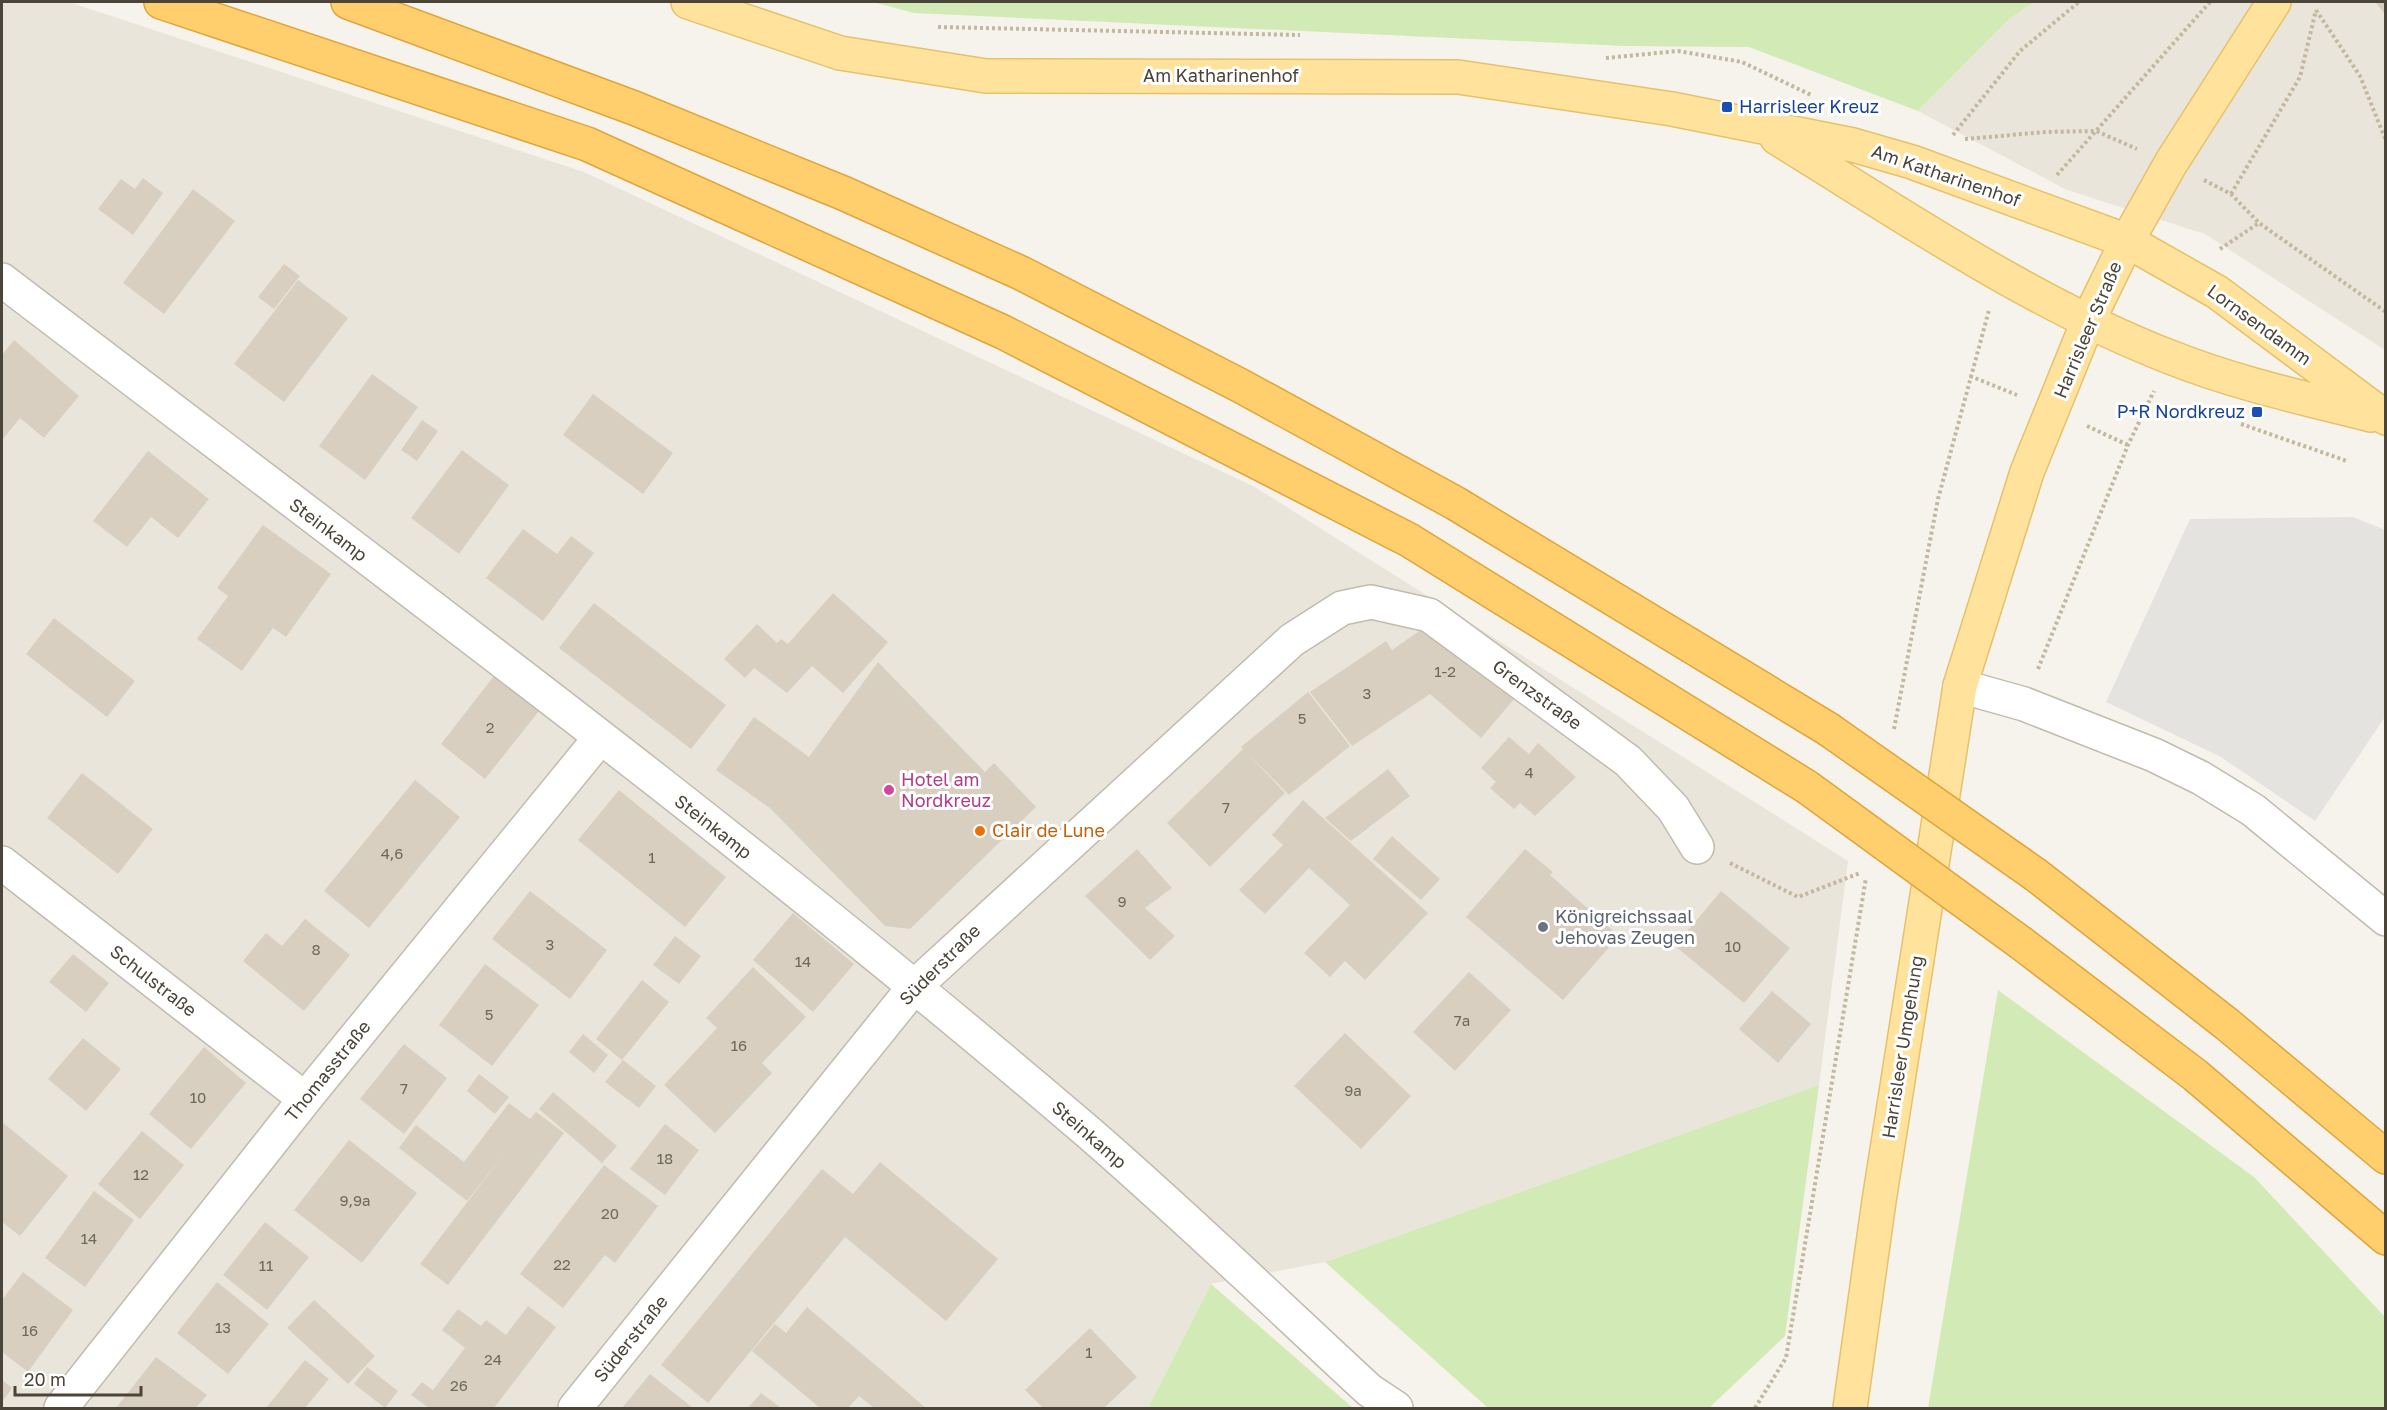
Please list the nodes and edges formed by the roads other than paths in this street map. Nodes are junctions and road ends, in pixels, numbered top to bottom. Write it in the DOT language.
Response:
graph roads {
  1 [pos="161,2"];
  2 [pos="348,2"];
  3 [pos="688,2"];
  4 [pos="2274,2"];
  5 [pos="1760,128"];
  6 [pos="2127,241"];
  7 [pos="2,280"];
  8 [pos="2089,320"];
  9 [pos="2385,419"];
  10 [pos="1342,608"];
  11 [pos="1960,686"];
  12 [pos="600,738"];
  13 [pos="1697,847"];
  14 [pos="2,863"];
  15 [pos="2385,919"];
  16 [pos="914,987"];
  17 [pos="305,1099"];
  18 [pos="2385,1157"];
  19 [pos="2329,1189"];
  20 [pos="2385,1238"];
  21 [pos="2385,1257"];
  22 [pos="61,1408"];
  23 [pos="575,1408"];
  24 [pos="1395,1408"];
  25 [pos="1850,1408"];
  1 -- 19 [label="highway, bridge"];
  2 -- 18 [label="highway, bridge"];
  3 -- 5 [label="main road, Am Katharinenhof"];
  4 -- 6 [label="main road, Harrisleer Straße"];
  5 -- 6 [label="main road, Am Katharinenhof"];
  5 -- 8 [label="main road, Am Katharinenhof"];
  6 -- 8 [label="main road, Harrisleer Straße"];
  6 -- 9 [label="main road, Lornsendamm"];
  7 -- 12 [label="street, Steinkamp"];
  8 -- 9 [label="main road, Lornsendamm"];
  8 -- 11 [label="main road, Harrisleer Straße"];
  10 -- 13 [label="street, Grenzstraße"];
  10 -- 16 [label="street, Süderstraße"];
  11 -- 15 [label="street"];
  11 -- 25 [label="main road, Harrisleer Umgehung"];
  12 -- 16 [label="street, Steinkamp"];
  12 -- 17 [label="street, Thomasstraße"];
  14 -- 17 [label="street, Schulstraße"];
  16 -- 23 [label="street, Süderstraße"];
  16 -- 24 [label="street, Steinkamp"];
  17 -- 22 [label="street, Thomasstraße"];
  19 -- 20 [label="highway"];
  19 -- 21 [label="highway"];
}
